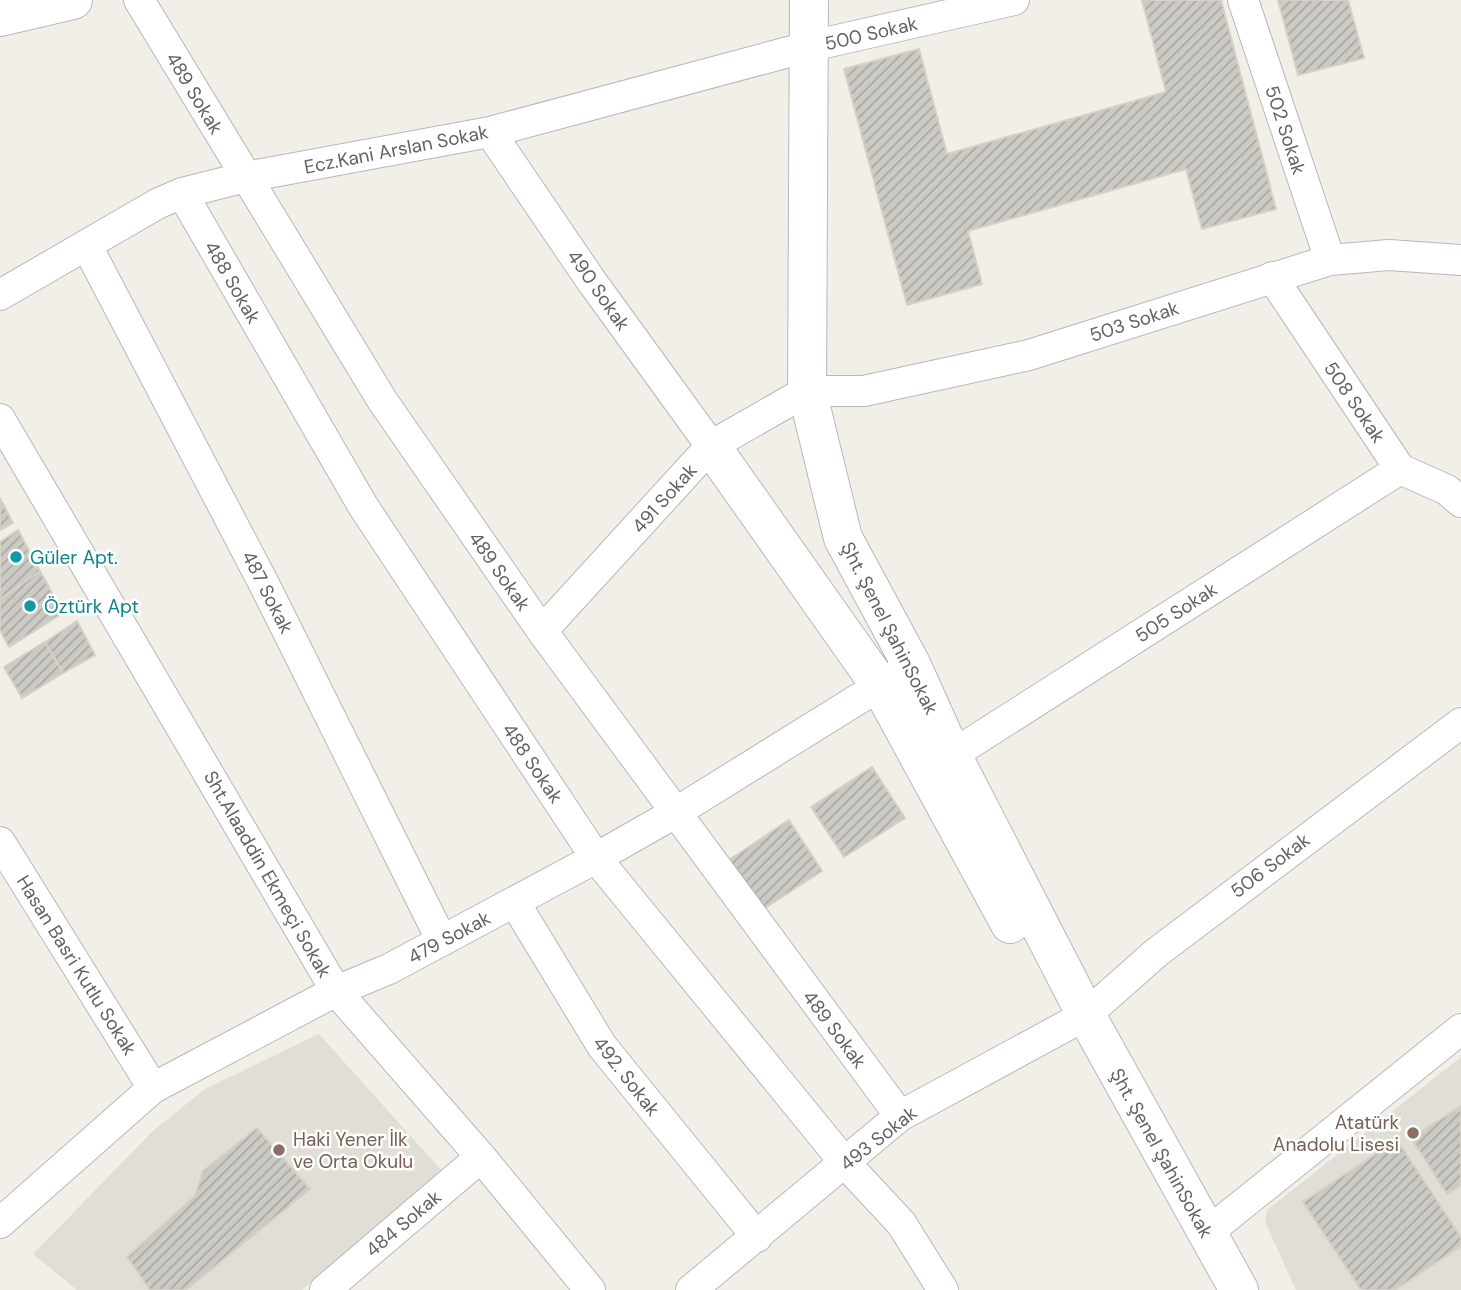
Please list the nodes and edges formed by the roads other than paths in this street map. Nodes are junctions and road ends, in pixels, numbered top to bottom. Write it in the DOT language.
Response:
graph roads {
  1 [pos="73,0"];
  2 [pos="139,0"];
  3 [pos="809,0"];
  4 [pos="1014,0"];
  5 [pos="1243,0"];
  6 [pos="0,17"];
  7 [pos="811,47"];
  8 [pos="490,132"];
  9 [pos="246,177"];
  10 [pos="181,193"];
  11 [pos="87,246"];
  12 [pos="1330,260"];
  13 [pos="1461,260"];
  14 [pos="1272,277"];
  15 [pos="0,295"];
  16 [pos="807,391"];
  17 [pos="0,419"];
  18 [pos="711,446"];
  19 [pos="1400,469"];
  20 [pos="1461,502"];
  21 [pos="542,631"];
  22 [pos="911,664"];
  23 [pos="881,687"];
  24 [pos="1461,723"];
  25 [pos="952,755"];
  26 [pos="676,813"];
  27 [pos="0,842"];
  28 [pos="596,858"];
  29 [pos="514,903"];
  30 [pos="442,941"];
  31 [pos="336,991"];
  32 [pos="1086,1015"];
  33 [pos="1461,1029"];
  34 [pos="153,1088"];
  35 [pos="900,1116"];
  36 [pos="481,1157"];
  37 [pos="846,1164"];
  38 [pos="0,1223"];
  39 [pos="1207,1233"];
  40 [pos="757,1237"];
  41 [pos="325,1290"];
  42 [pos="590,1290"];
  43 [pos="691,1290"];
  44 [pos="943,1290"];
  45 [pos="1239,1290"];
  1 -- 6 [label="street"];
  2 -- 9 [label="street, 489 Sokak"];
  3 -- 7 [label="street, Şht. Şenel ŞahinSokak"];
  4 -- 7 [label="street, 500 Sokak"];
  5 -- 12 [label="street, 502 Sokak"];
  7 -- 8 [label="street, Ecz.Kani Arslan Sokak"];
  7 -- 16 [label="street, Şht. Şenel ŞahinSokak"];
  8 -- 9 [label="street, Ecz.Kani Arslan Sokak"];
  8 -- 18 [label="street, 490 Sokak"];
  9 -- 10 [label="street, Ecz.Kani Arslan Sokak"];
  9 -- 21 [label="street, 489 Sokak"];
  10 -- 11 [label="street, Ecz.Kani Arslan Sokak"];
  10 -- 28 [label="street, 488 Sokak"];
  11 -- 15 [label="street, Ecz.Kani Arslan Sokak"];
  11 -- 30 [label="street, 487 Sokak"];
  12 -- 13 [label="street, 503 Sokak"];
  12 -- 14 [label="street, 503 Sokak"];
  14 -- 16 [label="street, 503 Sokak"];
  14 -- 19 [label="street, 508 Sokak"];
  16 -- 18 [label="street, 491 Sokak"];
  16 -- 22 [label="street, Şht. Şenel ŞahinSokak"];
  17 -- 31 [label="street, Sht.Alaaddin Ekmeçi Sokak"];
  18 -- 21 [label="street, 491 Sokak"];
  18 -- 23 [label="street, Şht. Şenel ŞahinSokak"];
  19 -- 20 [label="street"];
  19 -- 25 [label="street, 505 Sokak"];
  21 -- 26 [label="street, 489 Sokak"];
  22 -- 23 [label="street, 479 Sokak"];
  22 -- 25 [label="street, Şht. Şenel ŞahinSokak"];
  23 -- 26 [label="street, 479 Sokak"];
  23 -- 32 [label="street, Şht. Şenel ŞahinSokak"];
  24 -- 32 [label="street, 506 Sokak"];
  25 -- 32 [label="street, Şht. Şenel ŞahinSokak"];
  26 -- 28 [label="street, 479 Sokak"];
  26 -- 35 [label="street, 489 Sokak"];
  27 -- 34 [label="street, Hasan Basri Kutlu Sokak"];
  28 -- 29 [label="street, 479 Sokak"];
  28 -- 37 [label="street, 488 Sokak"];
  29 -- 30 [label="street, 479 Sokak"];
  29 -- 40 [label="street, 492. Sokak"];
  30 -- 31 [label="street, 479 Sokak"];
  31 -- 34 [label="street, 479 Sokak"];
  31 -- 36 [label="street, Sht.Alaaddin Ekmeçi Sokak"];
  32 -- 35 [label="street, 493 Sokak"];
  32 -- 39 [label="street, Şht. Şenel ŞahinSokak"];
  33 -- 39 [label="street"];
  34 -- 38 [label="street, 479 Sokak"];
  35 -- 37 [label="street, 493 Sokak"];
  36 -- 41 [label="street, 484 Sokak"];
  36 -- 42 [label="street, Sht.Alaaddin Ekmeçi Sokak"];
  37 -- 40 [label="street, 493 Sokak"];
  37 -- 44 [label="street, 488 Sokak"];
  39 -- 45 [label="street, Şht. Şenel ŞahinSokak"];
  40 -- 43 [label="street, 493 Sokak"];
}
